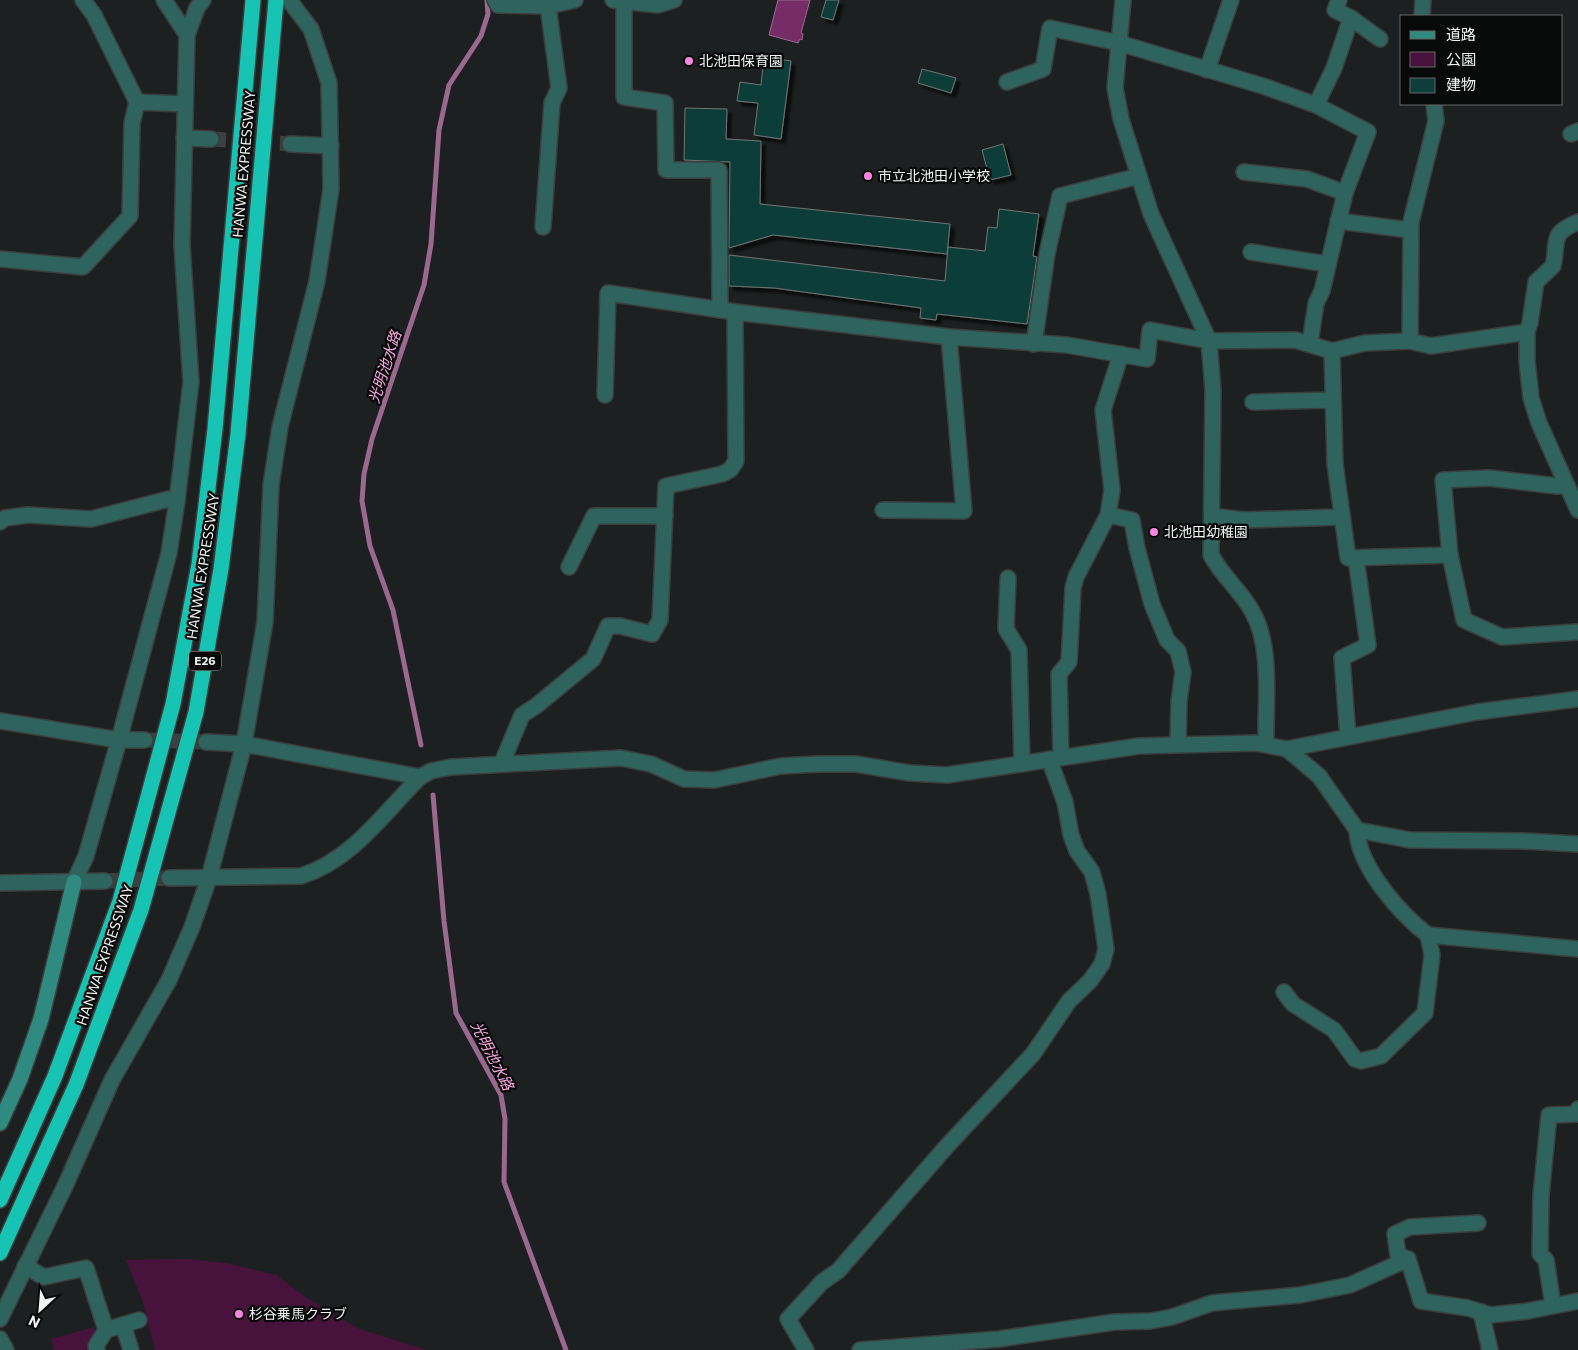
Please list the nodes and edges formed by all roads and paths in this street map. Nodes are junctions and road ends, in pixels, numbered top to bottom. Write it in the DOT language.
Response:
graph roads {
  1 [pos="83,0"];
  2 [pos="164,0"];
  3 [pos="203,0"];
  4 [pos="253,0"];
  5 [pos="276,0"];
  6 [pos="289,0"];
  7 [pos="495,0"];
  8 [pos="575,0"];
  9 [pos="674,0"];
  10 [pos="1122,0"];
  11 [pos="1231,0"];
  12 [pos="1339,0"];
  13 [pos="1424,0"];
  14 [pos="618,1"];
  15 [pos="548,6"];
  16 [pos="1422,15"];
  17 [pos="1351,18"];
  18 [pos="187,34"];
  19 [pos="1380,39"];
  20 [pos="1119,43"];
  21 [pos="1207,70"];
  22 [pos="1007,82"];
  23 [pos="137,102"];
  24 [pos="185,104"];
  25 [pos="1316,105"];
  26 [pos="1434,105"];
  27 [pos="184,138"];
  28 [pos="211,139"];
  29 [pos="290,144"];
  30 [pos="331,146"];
  31 [pos="1244,172"];
  32 [pos="1139,176"];
  33 [pos="1345,193"];
  34 [pos="1338,222"];
  35 [pos="1578,222"];
  36 [pos="543,227"];
  37 [pos="1410,230"];
  38 [pos="1251,252"];
  39 [pos="0,259"];
  40 [pos="1327,264"];
  41 [pos="727,311"];
  42 [pos="1527,332"];
  43 [pos="949,337"];
  44 [pos="1410,340"];
  45 [pos="1209,341"];
  46 [pos="1310,343"];
  47 [pos="1034,344"];
  48 [pos="1332,351"];
  49 [pos="1121,354"];
  50 [pos="605,395"];
  51 [pos="1333,400"];
  52 [pos="1253,402"];
  53 [pos="1566,485"];
  54 [pos="177,501"];
  55 [pos="883,510"];
  56 [pos="1578,510"];
  57 [pos="1108,515"];
  58 [pos="665,516"];
  59 [pos="1212,516"];
  60 [pos="1342,517"];
  61 [pos="0,522"];
  62 [pos="1450,555"];
  63 [pos="1356,558"];
  64 [pos="569,567"];
  65 [pos="1008,578"];
  66 [pos="1578,632"];
  67 [pos="1578,699"];
  68 [pos="0,721"];
  69 [pos="1348,737"];
  70 [pos="119,740"];
  71 [pos="145,740"];
  72 [pos="206,742"];
  73 [pos="244,744"];
  74 [pos="1178,744"];
  75 [pos="1266,744"];
  76 [pos="1287,749"];
  77 [pos="1055,758"];
  78 [pos="502,763"];
  79 [pos="1022,764"];
  80 [pos="420,777"];
  81 [pos="1357,830"];
  82 [pos="1578,844"];
  83 [pos="169,878"];
  84 [pos="209,878"];
  85 [pos="105,881"];
  86 [pos="74,882"];
  87 [pos="0,883"];
  88 [pos="1428,935"];
  89 [pos="1578,949"];
  90 [pos="1284,992"];
  91 [pos="1578,1109"];
  92 [pos="0,1123"];
  93 [pos="0,1200"];
  94 [pos="1478,1223"];
  95 [pos="0,1253"];
  96 [pos="1408,1258"];
  97 [pos="26,1266"];
  98 [pos="1578,1301"];
  99 [pos="1553,1305"];
  100 [pos="1482,1312"];
  101 [pos="0,1319"];
  102 [pos="139,1320"];
  103 [pos="123,1325"];
  104 [pos="106,1330"];
  105 [pos="0,1339"];
  106 [pos="6,1350"];
  107 [pos="97,1350"];
  108 [pos="130,1350"];
  109 [pos="806,1350"];
  110 [pos="860,1350"];
  111 [pos="1490,1350"];
  1 -- 23 [label="street"];
  2 -- 18 [label="street"];
  3 -- 18 [label="street"];
  4 -- 93 [label="highway, HANWA EXPRESSWAY / E26"];
  5 -- 95 [label="highway, HANWA EXPRESSWAY / E26"];
  6 -- 30 [label="street"];
  7 -- 15 [label="street"];
  8 -- 15 [label="street"];
  9 -- 14 [label="street"];
  10 -- 20 [label="street"];
  11 -- 21 [label="street"];
  12 -- 17 [label="street"];
  13 -- 16 [label="street"];
  14 -- 41 [label="street"];
  15 -- 36 [label="street"];
  17 -- 19 [label="street"];
  17 -- 25 [label="street"];
  18 -- 24 [label="street"];
  20 -- 21 [label="street"];
  20 -- 22 [label="street"];
  20 -- 32 [label="street"];
  21 -- 25 [label="street"];
  23 -- 24 [label="street"];
  23 -- 39 [label="street"];
  24 -- 27 [label="street"];
  25 -- 33 [label="street"];
  26 -- 37 [label="street"];
  27 -- 28 [label="street"];
  27 -- 54 [label="street"];
  29 -- 30 [label="street"];
  30 -- 73 [label="street"];
  31 -- 33 [label="street"];
  32 -- 45 [label="street"];
  32 -- 47 [label="street"];
  33 -- 34 [label="street"];
  34 -- 37 [label="street"];
  34 -- 40 [label="street"];
  35 -- 42 [label="street"];
  37 -- 44 [label="street"];
  38 -- 40 [label="street"];
  40 -- 46 [label="street"];
  41 -- 43 [label="street"];
  41 -- 50 [label="street"];
  41 -- 58 [label="street"];
  42 -- 44 [label="street"];
  42 -- 53 [label="street"];
  43 -- 47 [label="street"];
  43 -- 55 [label="street"];
  44 -- 48 [label="street"];
  45 -- 46 [label="street"];
  45 -- 49 [label="street"];
  45 -- 59 [label="street"];
  46 -- 48 [label="street"];
  47 -- 49 [label="street"];
  48 -- 51 [label="street"];
  49 -- 57 [label="street"];
  51 -- 52 [label="street"];
  51 -- 60 [label="street"];
  53 -- 56 [label="street"];
  53 -- 62 [label="street"];
  54 -- 61 [label="street"];
  54 -- 70 [label="street"];
  57 -- 74 [label="street"];
  57 -- 77 [label="street"];
  58 -- 64 [label="street"];
  58 -- 78 [label="street"];
  59 -- 60 [label="street"];
  59 -- 75 [label="street"];
  60 -- 63 [label="street"];
  62 -- 63 [label="street"];
  62 -- 66 [label="street"];
  63 -- 69 [label="street"];
  65 -- 79 [label="street"];
  67 -- 69 [label="street"];
  68 -- 70 [label="street"];
  69 -- 76 [label="street"];
  70 -- 71 [label="street"];
  70 -- 86 [label="street"];
  72 -- 73 [label="street"];
  73 -- 80 [label="street"];
  73 -- 84 [label="street"];
  74 -- 75 [label="street"];
  74 -- 77 [label="street"];
  75 -- 76 [label="street"];
  76 -- 81 [label="street"];
  77 -- 79 [label="street"];
  77 -- 109 [label="street"];
  78 -- 79 [label="street"];
  78 -- 80 [label="street"];
  80 -- 84 [label="street"];
  81 -- 82 [label="street"];
  81 -- 88 [label="street"];
  83 -- 84 [label="street"];
  84 -- 97 [label="street"];
  85 -- 86 [label="street"];
  86 -- 87 [label="street"];
  86 -- 92 [label="street"];
  88 -- 89 [label="street"];
  88 -- 90 [label="street"];
  91 -- 99 [label="street"];
  94 -- 96 [label="street"];
  96 -- 100 [label="street"];
  96 -- 110 [label="street"];
  97 -- 101 [label="street"];
  97 -- 104 [label="street"];
  98 -- 99 [label="street"];
  99 -- 100 [label="street"];
  100 -- 111 [label="street"];
  102 -- 103 [label="street"];
  103 -- 104 [label="street"];
  103 -- 108 [label="street"];
  104 -- 107 [label="street"];
  105 -- 106 [label="street"];
}
